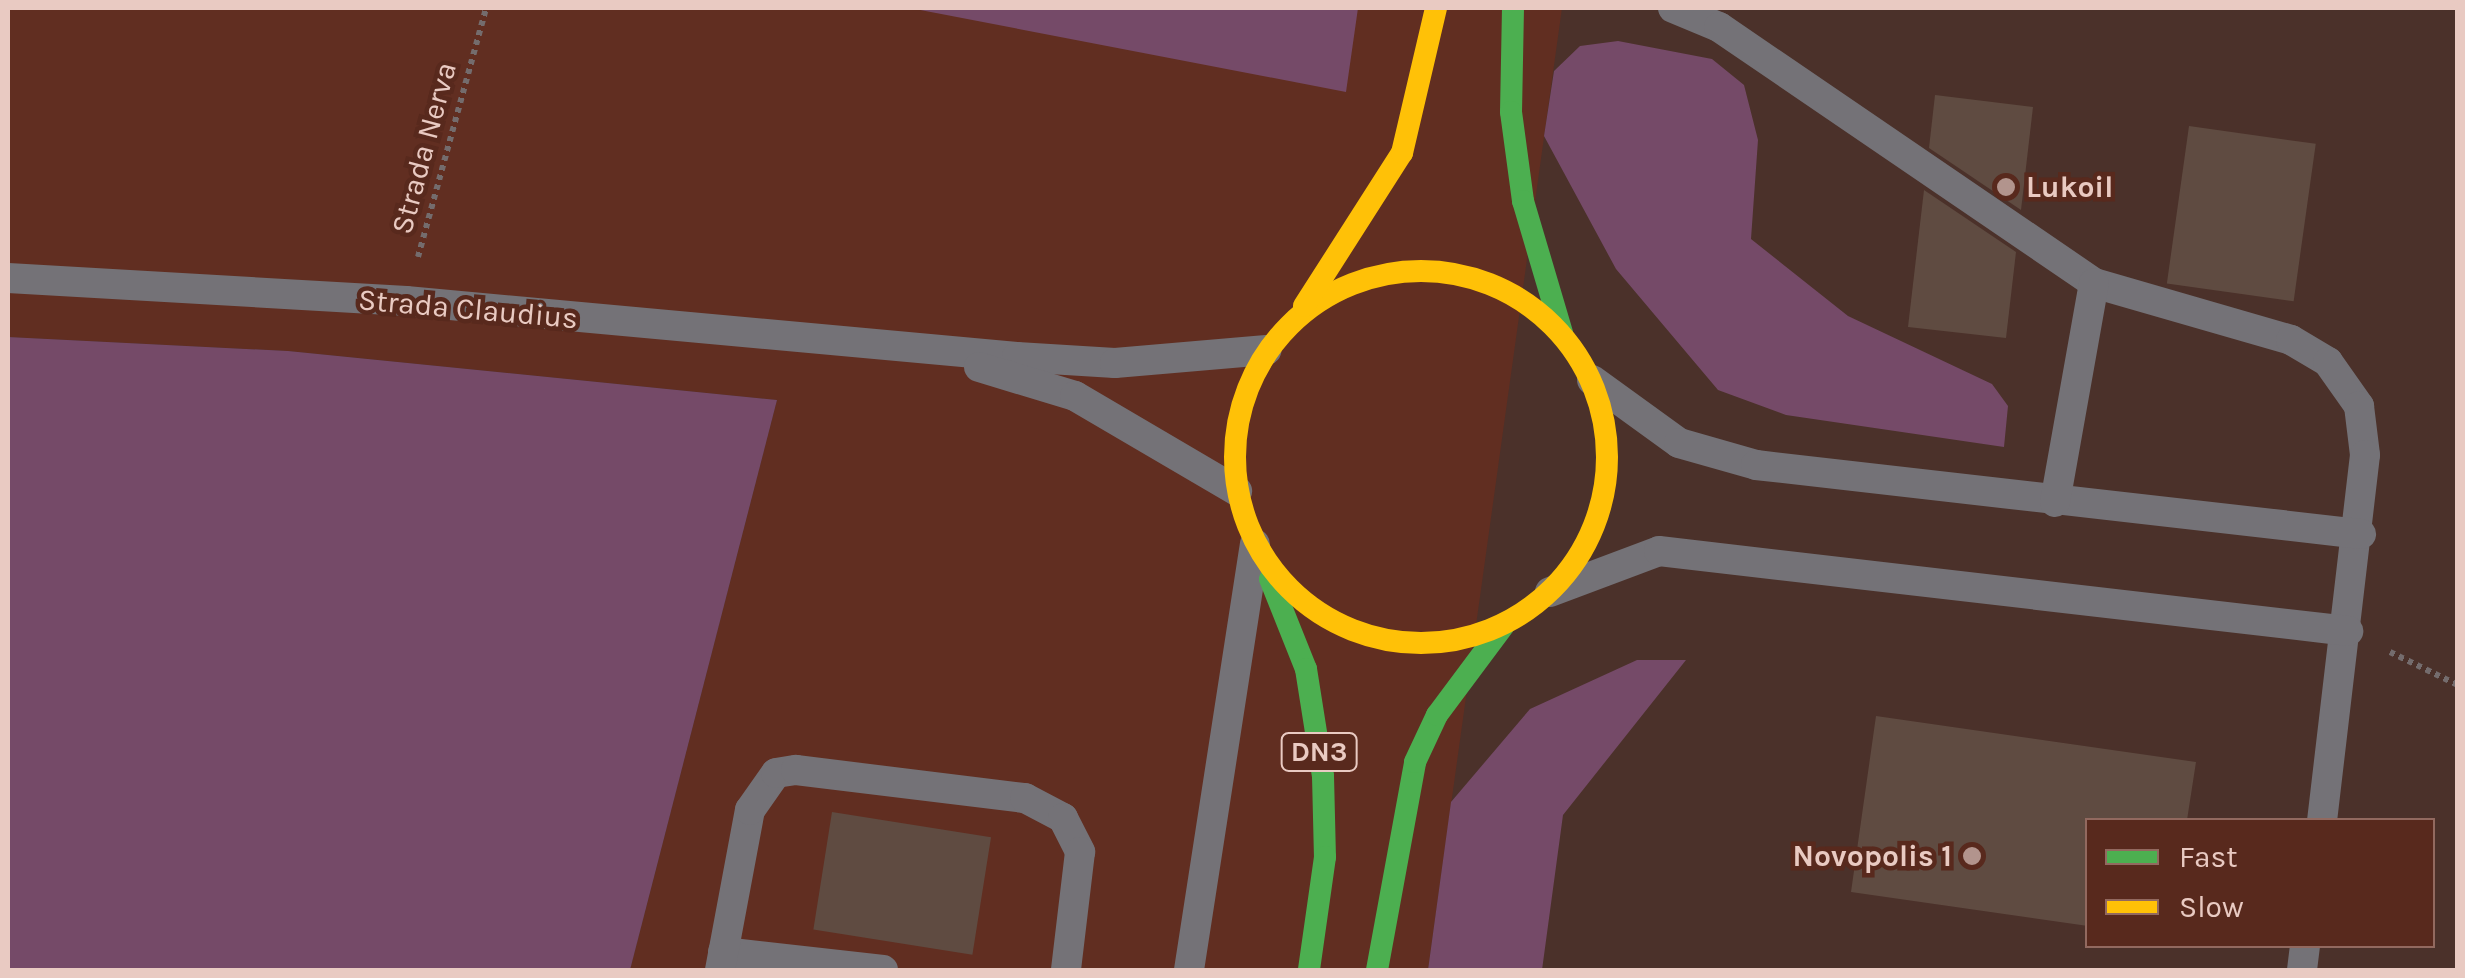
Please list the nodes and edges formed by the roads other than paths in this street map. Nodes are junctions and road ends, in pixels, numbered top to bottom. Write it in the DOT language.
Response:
graph roads {
  1 [pos="1436,8"];
  2 [pos="1521,8"];
  3 [pos="1673,8"];
  4 [pos="8,278"];
  5 [pos="2094,283"];
  6 [pos="1296,317"];
  7 [pos="1562,333"];
  8 [pos="1266,350"];
  9 [pos="928,352"];
  10 [pos="1592,380"];
  11 [pos="1237,491"];
  12 [pos="2056,502"];
  13 [pos="2361,534"];
  14 [pos="1255,544"];
  15 [pos="1550,592"];
  16 [pos="1504,625"];
  17 [pos="2348,632"];
  18 [pos="2322,818"];
  19 [pos="722,961"];
  20 [pos="883,970"];
  21 [pos="1066,970"];
  22 [pos="1189,970"];
  23 [pos="1309,970"];
  24 [pos="1377,970"];
  1 -- 6 [label="main road"];
  2 -- 7 [label="main road"];
  3 -- 5 [label="lane"];
  4 -- 9 [label="lane, Strada Claudius"];
  5 -- 12 [label="lane"];
  5 -- 13 [label="lane"];
  6 -- 7 [label="main road"];
  6 -- 8 [label="main road"];
  7 -- 10 [label="main road"];
  8 -- 9 [label="lane, Strada Claudius"];
  8 -- 11 [label="main road"];
  9 -- 11 [label="lane, Strada Claudius"];
  10 -- 12 [label="lane"];
  10 -- 15 [label="main road"];
  11 -- 14 [label="main road"];
  12 -- 13 [label="lane"];
  13 -- 17 [label="lane"];
  14 -- 16 [label="main road"];
  14 -- 22 [label="lane"];
  14 -- 23 [label="main road, DN3"];
  15 -- 16 [label="main road"];
  15 -- 17 [label="lane"];
  16 -- 24 [label="main road"];
  17 -- 18 [label="lane"];
  19 -- 20 [label="lane"];
  19 -- 21 [label="lane"];
}
